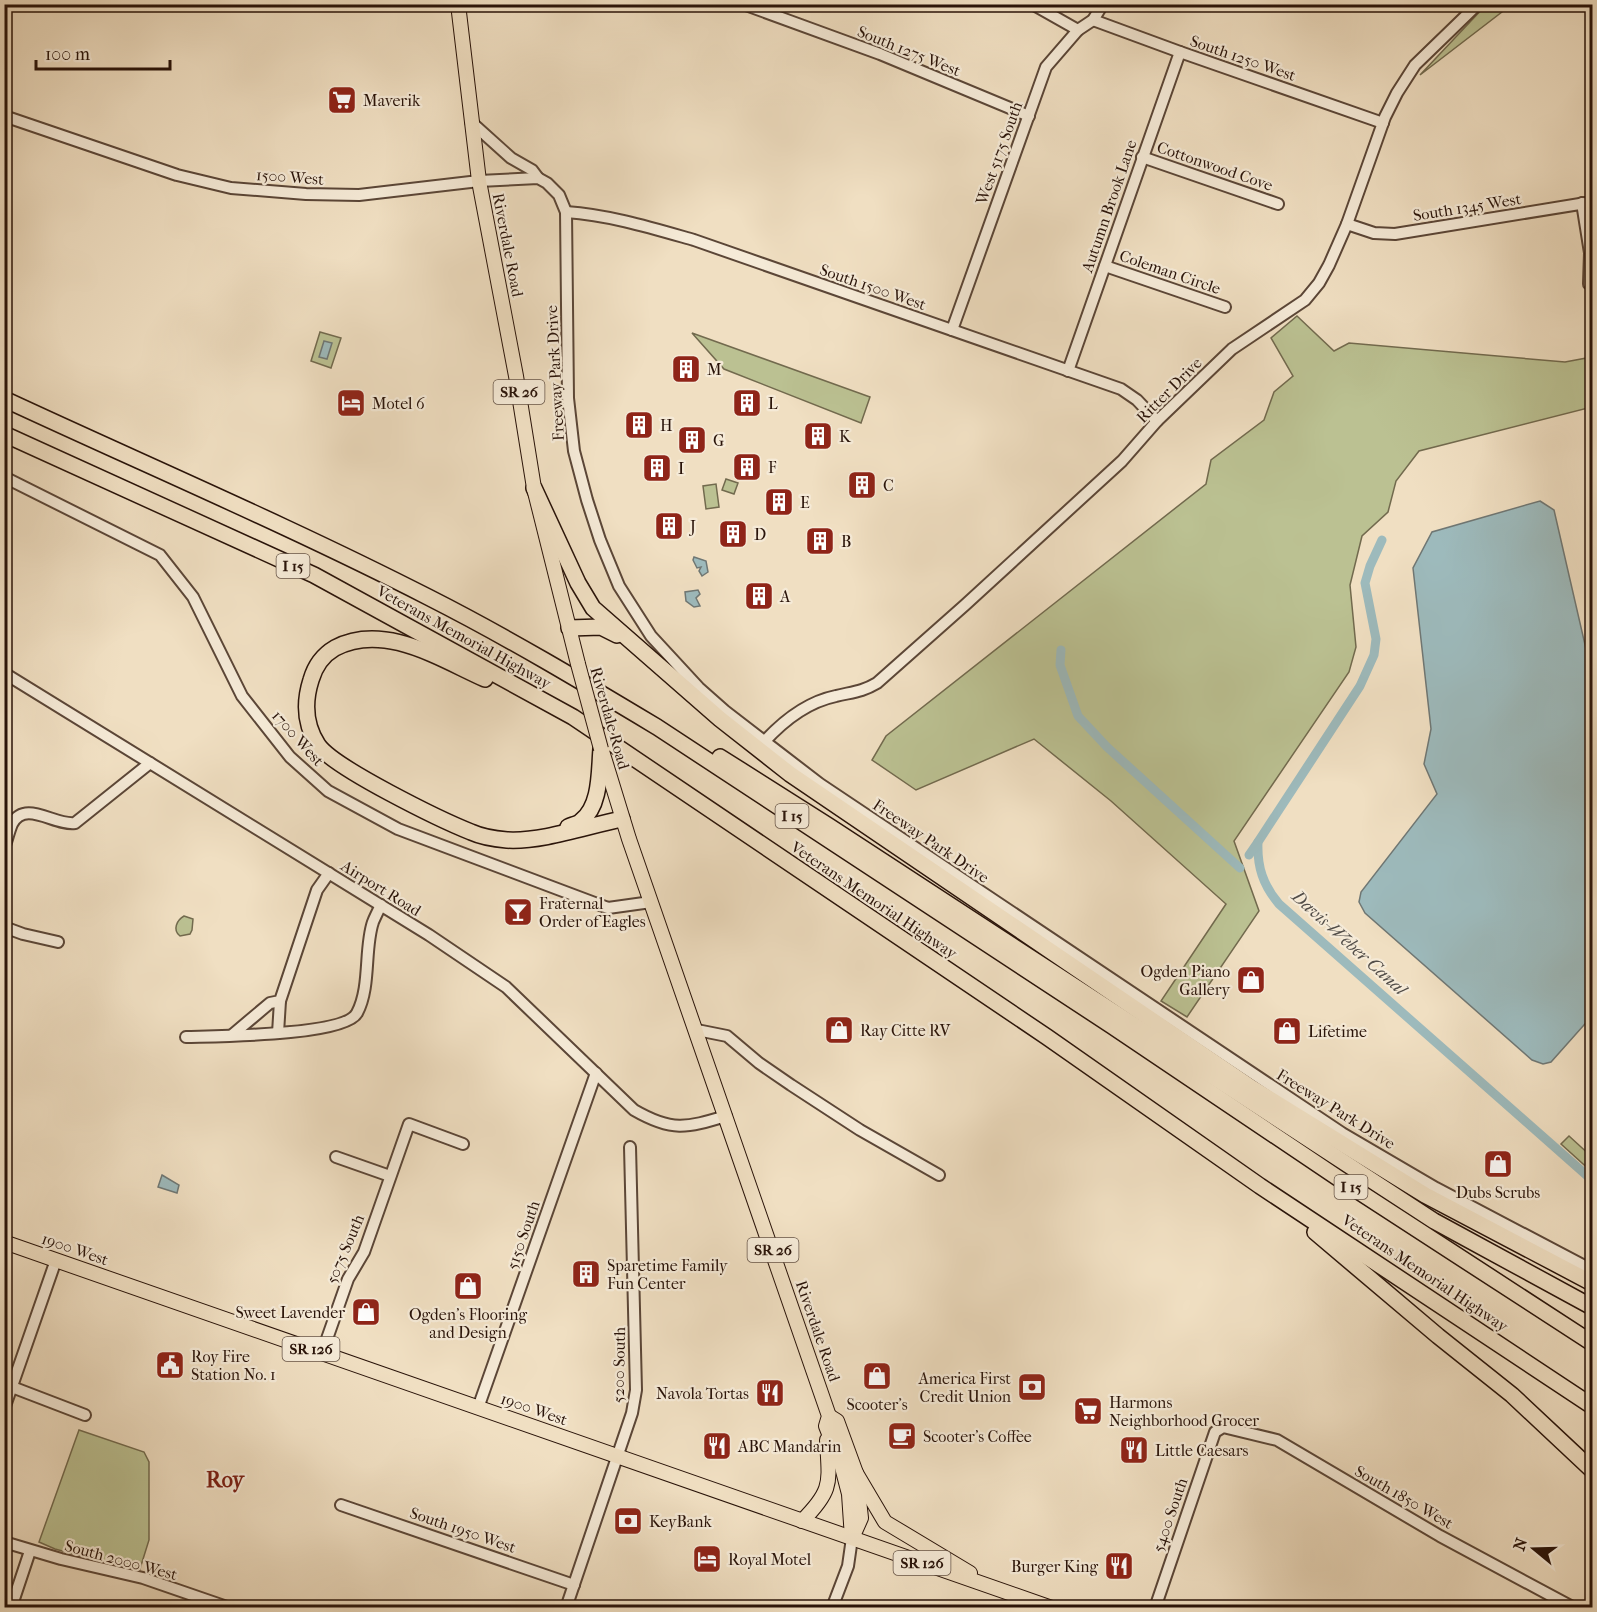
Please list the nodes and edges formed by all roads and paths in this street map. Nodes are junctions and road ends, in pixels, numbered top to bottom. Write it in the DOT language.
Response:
graph roads {
  1 [pos="458,4"];
  2 [pos="743,4"];
  3 [pos="1032,4"];
  4 [pos="1103,4"];
  5 [pos="1478,4"];
  6 [pos="767,9"];
  7 [pos="1093,20"];
  8 [pos="1078,30"];
  9 [pos="1180,52"];
  10 [pos="4,116"];
  11 [pos="1029,116"];
  12 [pos="471,122"];
  13 [pos="1383,123"];
  14 [pos="1142,157"];
  15 [pos="538,178"];
  16 [pos="479,181"];
  17 [pos="1587,202"];
  18 [pos="1278,204"];
  19 [pos="566,212"];
  20 [pos="1347,224"];
  21 [pos="1105,266"];
  22 [pos="1589,284"];
  23 [pos="1225,307"];
  24 [pos="952,330"];
  25 [pos="1068,371"];
  26 [pos="4,399"];
  27 [pos="1157,421"];
  28 [pos="4,434"];
  29 [pos="4,477"];
  30 [pos="534,488"];
  31 [pos="569,628"];
  32 [pos="630,641"];
  33 [pos="4,673"];
  34 [pos="573,717"];
  35 [pos="657,727"];
  36 [pos="764,742"];
  37 [pos="602,749"];
  38 [pos="150,763"];
  39 [pos="622,819"];
  40 [pos="555,834"];
  41 [pos="4,848"];
  42 [pos="329,873"];
  43 [pos="651,902"];
  44 [pos="381,906"];
  45 [pos="4,927"];
  46 [pos="58,942"];
  47 [pos="279,1001"];
  48 [pos="697,1030"];
  49 [pos="278,1033"];
  50 [pos="232,1035"];
  51 [pos="186,1037"];
  52 [pos="596,1073"];
  53 [pos="726,1116"];
  54 [pos="463,1144"];
  55 [pos="630,1147"];
  56 [pos="336,1157"];
  57 [pos="939,1175"];
  58 [pos="390,1176"];
  59 [pos="1260,1186"];
  60 [pos="4,1242"];
  61 [pos="56,1260"];
  62 [pos="1593,1270"];
  63 [pos="1593,1283"];
  64 [pos="1593,1307"];
  65 [pos="1593,1343"];
  66 [pos="321,1353"];
  67 [pos="12,1387"];
  68 [pos="1593,1406"];
  69 [pos="478,1408"];
  70 [pos="4,1409"];
  71 [pos="85,1415"];
  72 [pos="828,1421"];
  73 [pos="1215,1432"];
  74 [pos="618,1457"];
  75 [pos="1593,1470"];
  76 [pos="856,1473"];
  77 [pos="341,1505"];
  78 [pos="802,1521"];
  79 [pos="852,1538"];
  80 [pos="4,1542"];
  81 [pos="30,1551"];
  82 [pos="574,1584"];
  83 [pos="992,1587"];
  84 [pos="10,1608"];
  85 [pos="230,1608"];
  86 [pos="566,1608"];
  87 [pos="832,1608"];
  88 [pos="1052,1608"];
  89 [pos="1155,1608"];
  90 [pos="1574,1608"];
  1 -- 12 [label="main road, Riverdale Road / SR 26"];
  2 -- 6 [label="street, South 1275 West"];
  3 -- 8 [label="street"];
  4 -- 7 [label="street, West 5175 South"];
  5 -- 13 [label="street, Ritter Drive"];
  6 -- 11 [label="street, South 1275 West"];
  7 -- 8 [label="street, West 5175 South"];
  7 -- 9 [label="street, South 1250 West"];
  8 -- 11 [label="street, West 5175 South"];
  9 -- 13 [label="street, South 1250 West"];
  9 -- 14 [label="street, Autumn Brook Lane"];
  10 -- 16 [label="street, 1500 West"];
  11 -- 24 [label="street, West 5175 South"];
  12 -- 15 [label="street"];
  12 -- 16 [label="main road, Riverdale Road / SR 26"];
  13 -- 20 [label="street, Ritter Drive"];
  14 -- 18 [label="street, Cottonwood Cove"];
  14 -- 21 [label="street, Autumn Brook Lane"];
  15 -- 16 [label="street, 1500 West"];
  15 -- 19 [label="street"];
  16 -- 30 [label="main road, Riverdale Road / SR 26"];
  17 -- 20 [label="street, South 1345 West"];
  17 -- 22 [label="street"];
  19 -- 24 [label="street, South 1500 West"];
  19 -- 36 [label="street, Freeway Park Drive"];
  20 -- 27 [label="street, Ritter Drive"];
  21 -- 23 [label="street, Coleman Circle"];
  21 -- 25 [label="street, Autumn Brook Lane"];
  24 -- 25 [label="street, South 1500 West"];
  25 -- 27 [label="street, South 1500 West"];
  26 -- 35 [label="highway, Veterans Memorial Highway / I 15"];
  27 -- 36 [label="street, Ritter Drive"];
  28 -- 34 [label="highway, Veterans Memorial Highway / I 15"];
  29 -- 43 [label="street, 1700 West"];
  30 -- 31 [label="main road, Riverdale Road / SR 26"];
  30 -- 32 [label="highway"];
  31 -- 32 [label="highway"];
  31 -- 37 [label="main road, Riverdale Road / SR 26, bridge"];
  32 -- 63 [label="highway"];
  33 -- 38 [label="street, Airport Road"];
  34 -- 40 [label="highway"];
  34 -- 59 [label="highway, Veterans Memorial Highway / I 15"];
  35 -- 64 [label="highway"];
  35 -- 65 [label="highway, Veterans Memorial Highway / I 15"];
  36 -- 62 [label="street, Freeway Park Drive"];
  37 -- 39 [label="main road, Riverdale Road / SR 26"];
  37 -- 40 [label="highway"];
  38 -- 41 [label="street"];
  38 -- 42 [label="street, Airport Road"];
  39 -- 40 [label="highway"];
  39 -- 43 [label="main road, Riverdale Road / SR 26"];
  42 -- 44 [label="street, Airport Road"];
  42 -- 47 [label="street"];
  43 -- 48 [label="main road, Riverdale Road / SR 26"];
  44 -- 49 [label="street"];
  44 -- 52 [label="street, Airport Road"];
  45 -- 46 [label="street"];
  47 -- 49 [label="street"];
  47 -- 50 [label="street"];
  48 -- 53 [label="main road, Riverdale Road / SR 26"];
  48 -- 57 [label="street"];
  49 -- 50 [label="street"];
  50 -- 51 [label="street"];
  52 -- 53 [label="street, Airport Road"];
  52 -- 69 [label="street, 5150 South"];
  53 -- 72 [label="main road, Riverdale Road / SR 26"];
  54 -- 58 [label="street, 5075 South"];
  55 -- 74 [label="street, 5200 South"];
  56 -- 58 [label="street"];
  58 -- 66 [label="street, 5075 South"];
  59 -- 68 [label="highway, Veterans Memorial Highway / I 15"];
  59 -- 75 [label="highway"];
  60 -- 61 [label="main road, 1900 West / SR 126"];
  61 -- 66 [label="main road, 1900 West / SR 126"];
  61 -- 67 [label="street"];
  66 -- 69 [label="main road, 1900 West / SR 126"];
  67 -- 70 [label="street"];
  67 -- 71 [label="street"];
  69 -- 74 [label="main road, 1900 West / SR 126"];
  72 -- 76 [label="main road, Riverdale Road / SR 26"];
  72 -- 78 [label="main road"];
  72 -- 79 [label="main road, Riverdale Road / SR 26"];
  73 -- 89 [label="street, 5400 South"];
  73 -- 90 [label="street, South 1850 West"];
  74 -- 78 [label="main road, 1900 West / SR 126"];
  74 -- 82 [label="street, 5200 South"];
  76 -- 79 [label="main road, Riverdale Road / SR 26"];
  76 -- 83 [label="main road"];
  77 -- 82 [label="street, South 1950 West"];
  78 -- 79 [label="main road, 1900 West / SR 126"];
  79 -- 83 [label="main road, 1900 West / SR 126"];
  79 -- 87 [label="street"];
  80 -- 81 [label="street, South 2000 West"];
  81 -- 84 [label="street"];
  81 -- 85 [label="street, South 2000 West"];
  82 -- 86 [label="street, 5200 South"];
  83 -- 88 [label="main road, 1900 West / SR 126"];
}
